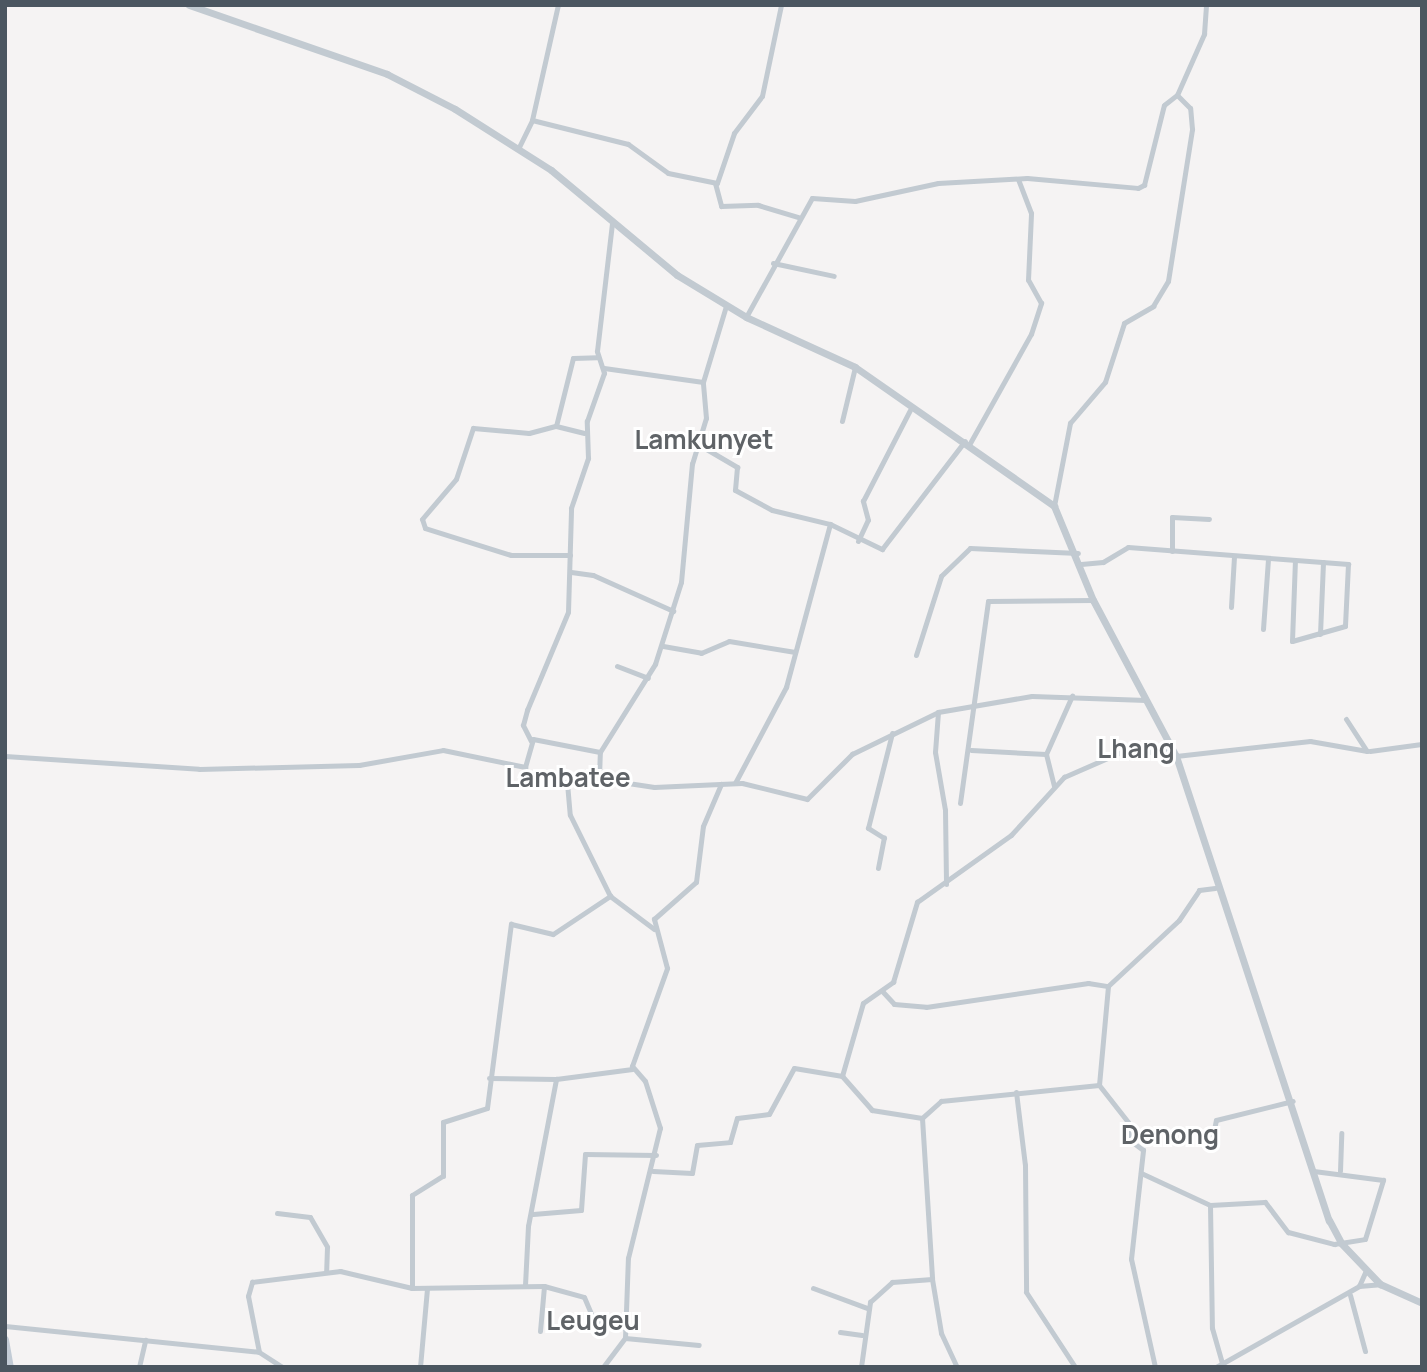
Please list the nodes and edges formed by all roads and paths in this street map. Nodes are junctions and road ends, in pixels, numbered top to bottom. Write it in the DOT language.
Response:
graph roads {
  1 [pos="189,5"];
  2 [pos="558,5"];
  3 [pos="781,5"];
  4 [pos="1206,5"];
  5 [pos="1177,95"];
  6 [pos="532,120"];
  7 [pos="519,148"];
  8 [pos="1018,180"];
  9 [pos="715,184"];
  10 [pos="798,217"];
  11 [pos="612,223"];
  12 [pos="773,263"];
  13 [pos="834,276"];
  14 [pos="726,306"];
  15 [pos="746,317"];
  16 [pos="597,357"];
  17 [pos="855,367"];
  18 [pos="604,368"];
  19 [pos="703,382"];
  20 [pos="910,410"];
  21 [pos="842,421"];
  22 [pos="556,426"];
  23 [pos="584,433"];
  24 [pos="968,442"];
  25 [pos="695,443"];
  26 [pos="1054,506"];
  27 [pos="1209,519"];
  28 [pos="830,524"];
  29 [pos="858,541"];
  30 [pos="1172,551"];
  31 [pos="1078,553"];
  32 [pos="570,555"];
  33 [pos="1234,556"];
  34 [pos="1268,559"];
  35 [pos="1295,561"];
  36 [pos="1323,562"];
  37 [pos="1082,564"];
  38 [pos="571,572"];
  39 [pos="1093,600"];
  40 [pos="1231,607"];
  41 [pos="673,611"];
  42 [pos="1263,629"];
  43 [pos="1320,634"];
  44 [pos="663,646"];
  45 [pos="795,652"];
  46 [pos="916,655"];
  47 [pos="617,666"];
  48 [pos="648,678"];
  49 [pos="1072,696"];
  50 [pos="1149,700"];
  51 [pos="973,703"];
  52 [pos="938,712"];
  53 [pos="1346,719"];
  54 [pos="892,733"];
  55 [pos="531,741"];
  56 [pos="1422,744"];
  57 [pos="971,750"];
  58 [pos="1370,751"];
  59 [pos="600,752"];
  60 [pos="1175,753"];
  61 [pos="1046,754"];
  62 [pos="5,756"];
  63 [pos="525,767"];
  64 [pos="599,777"];
  65 [pos="567,783"];
  66 [pos="735,783"];
  67 [pos="722,784"];
  68 [pos="1054,786"];
  69 [pos="960,803"];
  70 [pos="878,868"];
  71 [pos="946,884"];
  72 [pos="1215,888"];
  73 [pos="610,896"];
  74 [pos="654,929"];
  75 [pos="1108,986"];
  76 [pos="883,992"];
  77 [pos="632,1069"];
  78 [pos="842,1076"];
  79 [pos="489,1078"];
  80 [pos="556,1079"];
  81 [pos="1099,1086"];
  82 [pos="1016,1092"];
  83 [pos="1293,1101"];
  84 [pos="922,1118"];
  85 [pos="1341,1133"];
  86 [pos="1213,1135"];
  87 [pos="656,1155"];
  88 [pos="653,1171"];
  89 [pos="1314,1171"];
  90 [pos="1340,1171"];
  91 [pos="1141,1173"];
  92 [pos="1210,1205"];
  93 [pos="277,1213"];
  94 [pos="533,1214"];
  95 [pos="1341,1243"];
  96 [pos="1366,1270"];
  97 [pos="326,1272"];
  98 [pos="932,1279"];
  99 [pos="1380,1284"];
  100 [pos="525,1285"];
  101 [pos="544,1286"];
  102 [pos="1359,1286"];
  103 [pos="412,1288"];
  104 [pos="426,1288"];
  105 [pos="813,1289"];
  106 [pos="1350,1295"];
  107 [pos="1422,1303"];
  108 [pos="867,1308"];
  109 [pos="5,1326"];
  110 [pos="625,1328"];
  111 [pos="540,1331"];
  112 [pos="840,1332"];
  113 [pos="862,1335"];
  114 [pos="625,1338"];
  115 [pos="5,1340"];
  116 [pos="145,1340"];
  117 [pos="699,1345"];
  118 [pos="259,1352"];
  119 [pos="1365,1352"];
  120 [pos="1219,1365"];
  121 [pos="10,1367"];
  122 [pos="139,1367"];
  123 [pos="282,1367"];
  124 [pos="420,1367"];
  125 [pos="603,1367"];
  126 [pos="861,1367"];
  127 [pos="957,1367"];
  128 [pos="1075,1367"];
  129 [pos="1155,1367"];
  1 -- 7 [label="street"];
  2 -- 6 [label="street"];
  3 -- 9 [label="street"];
  4 -- 5 [label="street"];
  5 -- 8 [label="street"];
  5 -- 26 [label="street"];
  6 -- 7 [label="street"];
  6 -- 9 [label="street"];
  7 -- 11 [label="street"];
  8 -- 10 [label="street"];
  8 -- 24 [label="street"];
  9 -- 10 [label="street"];
  10 -- 12 [label="street"];
  11 -- 14 [label="street"];
  11 -- 16 [label="street"];
  12 -- 13 [label="street"];
  12 -- 15 [label="street"];
  14 -- 15 [label="street"];
  14 -- 19 [label="street"];
  15 -- 17 [label="street"];
  16 -- 18 [label="street"];
  16 -- 22 [label="street"];
  17 -- 20 [label="street"];
  17 -- 21 [label="street"];
  18 -- 19 [label="street"];
  18 -- 23 [label="street"];
  19 -- 25 [label="street"];
  20 -- 24 [label="street"];
  20 -- 29 [label="street"];
  22 -- 23 [label="street"];
  22 -- 32 [label="street"];
  23 -- 32 [label="street"];
  24 -- 26 [label="street"];
  24 -- 29 [label="street"];
  25 -- 28 [label="street"];
  25 -- 41 [label="street"];
  26 -- 31 [label="street"];
  27 -- 30 [label="street"];
  28 -- 29 [label="street"];
  28 -- 45 [label="street"];
  30 -- 33 [label="street"];
  30 -- 37 [label="street"];
  31 -- 37 [label="street"];
  31 -- 46 [label="street"];
  32 -- 38 [label="street"];
  33 -- 34 [label="street"];
  33 -- 40 [label="street"];
  34 -- 35 [label="street"];
  34 -- 42 [label="street"];
  35 -- 36 [label="street"];
  35 -- 43 [label="street"];
  36 -- 43 [label="street"];
  36 -- 43 [label="street"];
  37 -- 39 [label="street"];
  38 -- 41 [label="street"];
  38 -- 55 [label="street"];
  39 -- 50 [label="street"];
  39 -- 51 [label="street"];
  41 -- 44 [label="street"];
  44 -- 45 [label="street"];
  44 -- 48 [label="street"];
  45 -- 66 [label="street"];
  47 -- 48 [label="street"];
  48 -- 59 [label="street"];
  49 -- 50 [label="street"];
  49 -- 51 [label="street"];
  49 -- 61 [label="street"];
  50 -- 60 [label="street"];
  51 -- 52 [label="street"];
  51 -- 57 [label="street"];
  52 -- 54 [label="street"];
  52 -- 71 [label="street"];
  53 -- 60 [label="street"];
  54 -- 66 [label="street"];
  54 -- 70 [label="street"];
  55 -- 59 [label="street"];
  55 -- 63 [label="street"];
  56 -- 58 [label="street"];
  57 -- 61 [label="street"];
  57 -- 69 [label="street"];
  59 -- 64 [label="street"];
  60 -- 68 [label="street"];
  60 -- 72 [label="street"];
  61 -- 68 [label="street"];
  62 -- 63 [label="street"];
  63 -- 65 [label="street"];
  64 -- 65 [label="street"];
  64 -- 67 [label="street"];
  65 -- 73 [label="street"];
  66 -- 67 [label="street"];
  67 -- 74 [label="street"];
  68 -- 71 [label="street"];
  71 -- 76 [label="street"];
  72 -- 75 [label="street"];
  72 -- 83 [label="street"];
  73 -- 74 [label="street"];
  73 -- 79 [label="street"];
  74 -- 77 [label="street"];
  75 -- 76 [label="street"];
  75 -- 81 [label="street"];
  76 -- 78 [label="street"];
  77 -- 80 [label="street"];
  77 -- 87 [label="street"];
  78 -- 84 [label="street"];
  78 -- 88 [label="street"];
  79 -- 80 [label="street"];
  79 -- 103 [label="street"];
  80 -- 94 [label="street"];
  81 -- 82 [label="street"];
  81 -- 91 [label="street"];
  82 -- 84 [label="street"];
  82 -- 128 [label="street"];
  83 -- 86 [label="street"];
  83 -- 89 [label="street"];
  84 -- 98 [label="street"];
  85 -- 90 [label="street"];
  87 -- 88 [label="street"];
  87 -- 94 [label="street"];
  88 -- 110 [label="street"];
  89 -- 90 [label="street"];
  89 -- 95 [label="street"];
  90 -- 95 [label="street"];
  91 -- 92 [label="street"];
  91 -- 129 [label="street"];
  92 -- 95 [label="street"];
  92 -- 120 [label="street"];
  93 -- 97 [label="street"];
  94 -- 100 [label="street"];
  95 -- 96 [label="street"];
  96 -- 99 [label="street"];
  96 -- 102 [label="street"];
  97 -- 103 [label="street"];
  97 -- 118 [label="street"];
  98 -- 108 [label="street"];
  98 -- 127 [label="street"];
  99 -- 102 [label="street"];
  99 -- 107 [label="street"];
  100 -- 101 [label="street"];
  100 -- 104 [label="street"];
  101 -- 110 [label="street"];
  101 -- 111 [label="street"];
  102 -- 106 [label="street"];
  103 -- 104 [label="street"];
  104 -- 124 [label="street"];
  105 -- 108 [label="street"];
  106 -- 119 [label="street"];
  106 -- 120 [label="street"];
  108 -- 113 [label="street"];
  109 -- 116 [label="street"];
  110 -- 114 [label="street"];
  112 -- 113 [label="street"];
  113 -- 126 [label="street"];
  114 -- 117 [label="street"];
  114 -- 125 [label="street"];
  115 -- 121 [label="main road"];
  116 -- 118 [label="street"];
  116 -- 122 [label="street"];
  118 -- 123 [label="street"];
}
